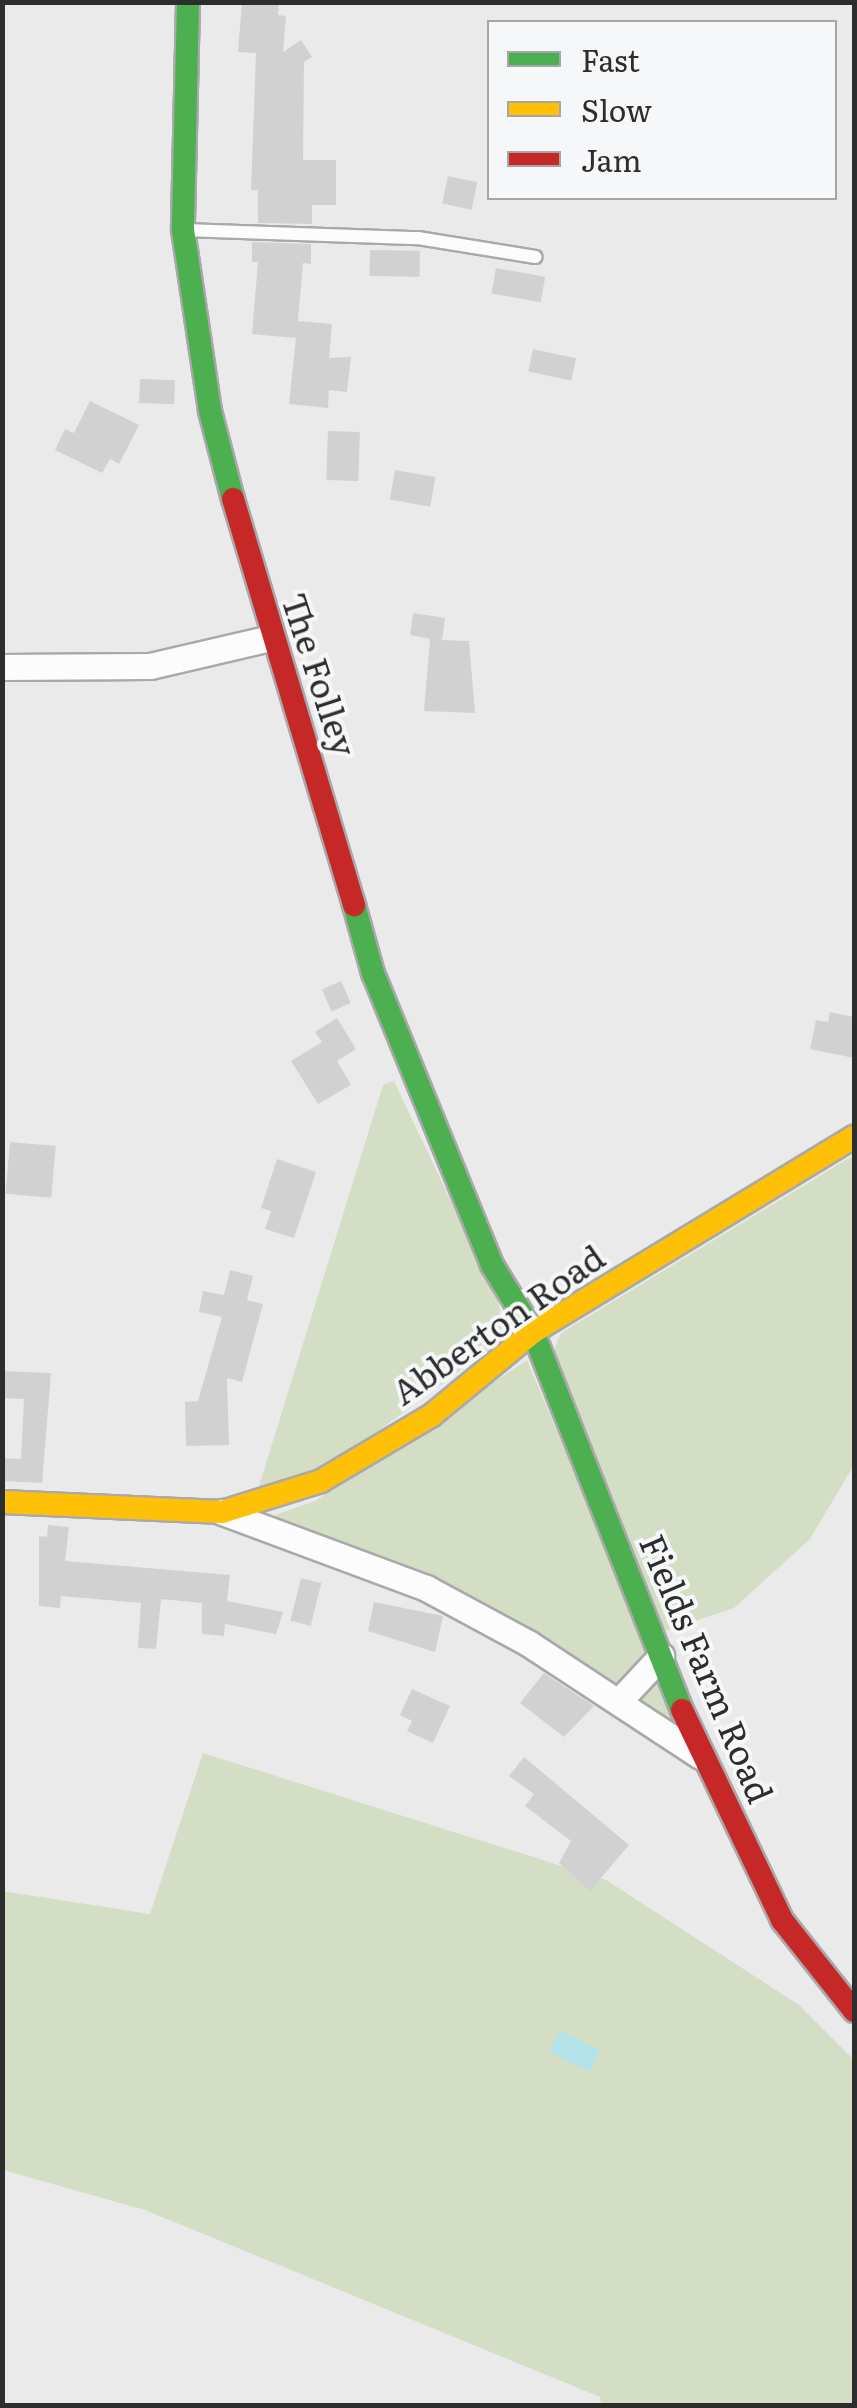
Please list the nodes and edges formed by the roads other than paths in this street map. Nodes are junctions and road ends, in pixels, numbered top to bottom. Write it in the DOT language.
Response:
graph roads {
  1 [pos="188,2"];
  2 [pos="183,230"];
  3 [pos="535,257"];
  4 [pos="270,638"];
  5 [pos="2,667"];
  6 [pos="854,1137"];
  7 [pos="533,1332"];
  8 [pos="2,1502"];
  9 [pos="222,1512"];
  10 [pos="661,1656"];
  11 [pos="619,1701"];
  12 [pos="700,1756"];
  13 [pos="854,2010"];
  1 -- 2 [label="street, The Folley"];
  2 -- 3 [label="lane"];
  2 -- 4 [label="street, The Folley"];
  4 -- 5 [label="street"];
  4 -- 7 [label="street, The Folley"];
  6 -- 7 [label="street, Abberton Road"];
  7 -- 9 [label="street, Abberton Road"];
  7 -- 10 [label="street, Fields Farm Road"];
  8 -- 9 [label="street, Abberton Road"];
  9 -- 11 [label="street"];
  10 -- 11 [label="street"];
  10 -- 12 [label="street, Fields Farm Road"];
  11 -- 12 [label="street"];
  12 -- 13 [label="street, Fields Farm Road"];
}
